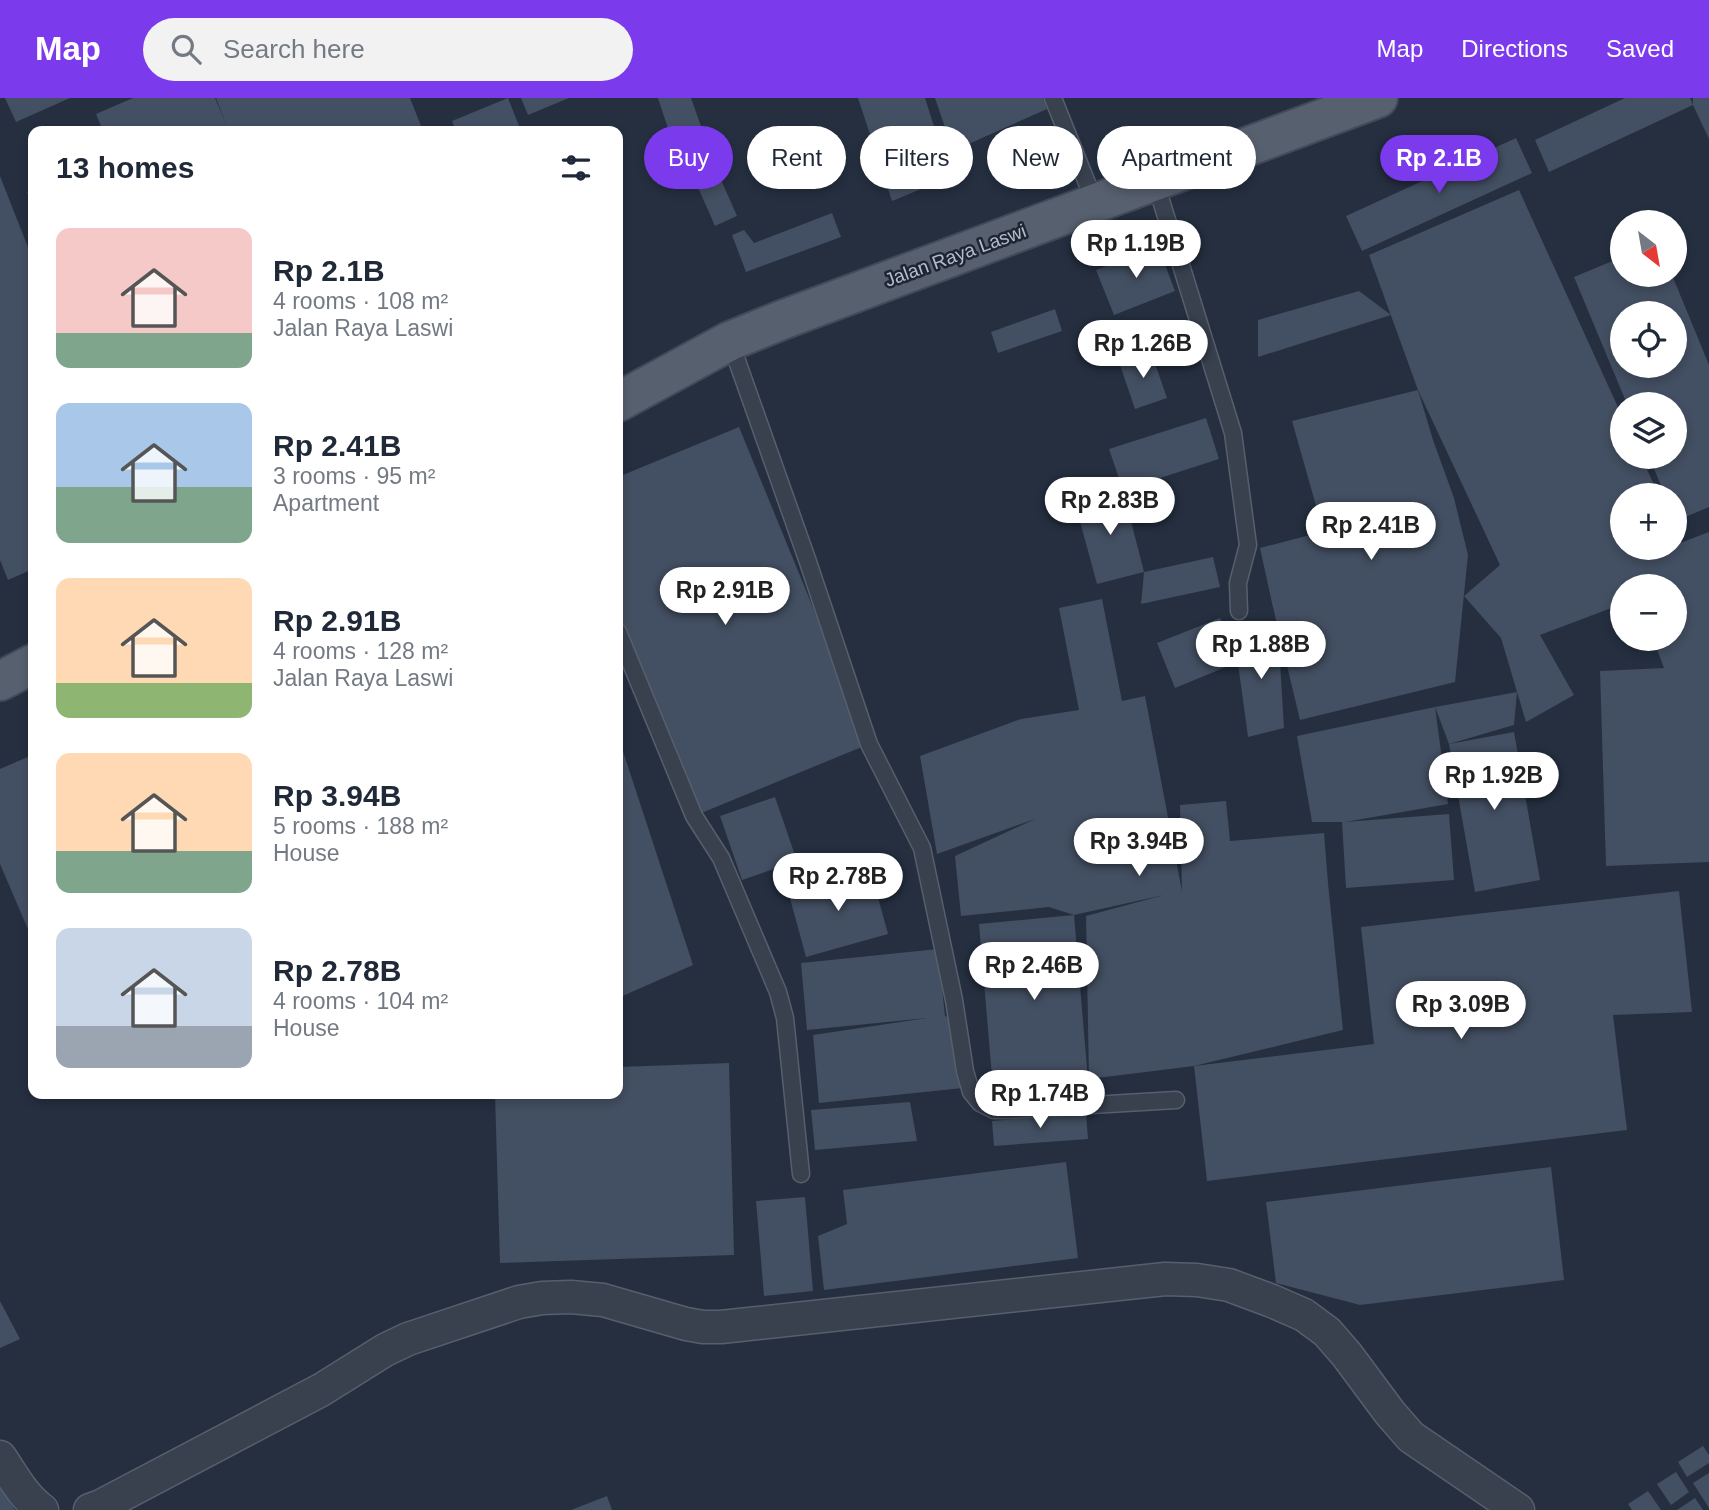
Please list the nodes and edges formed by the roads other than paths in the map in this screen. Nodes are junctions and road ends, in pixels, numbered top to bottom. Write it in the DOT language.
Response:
graph roads {
  1 [pos="1053,98"];
  2 [pos="1378,98"];
  3 [pos="1256,144"];
  4 [pos="1134,189"];
  5 [pos="1158,189"];
  6 [pos="1095,203"];
  7 [pos="730,341"];
  8 [pos="623,399"];
  9 [pos="1239,611"];
  10 [pos="623,644"];
  11 [pos="28,667"];
  12 [pos="0,681"];
  13 [pos="1176,1100"];
  14 [pos="801,1174"];
  15 [pos="0,1457"];
  16 [pos="42,1510"];
  17 [pos="90,1510"];
  18 [pos="1518,1510"];
  1 -- 6 [label="lane"];
  2 -- 3 [label="main road, Jalan Raya Laswi"];
  4 -- 6 [label="main road, Jalan Raya Laswi"];
  5 -- 9 [label="lane"];
  6 -- 7 [label="main road, Jalan Raya Laswi"];
  7 -- 8 [label="main road, Jalan Raya Laswi"];
  7 -- 13 [label="lane"];
  10 -- 14 [label="lane"];
  11 -- 12 [label="main road"];
  15 -- 16 [label="street"];
  17 -- 18 [label="street"];
}
